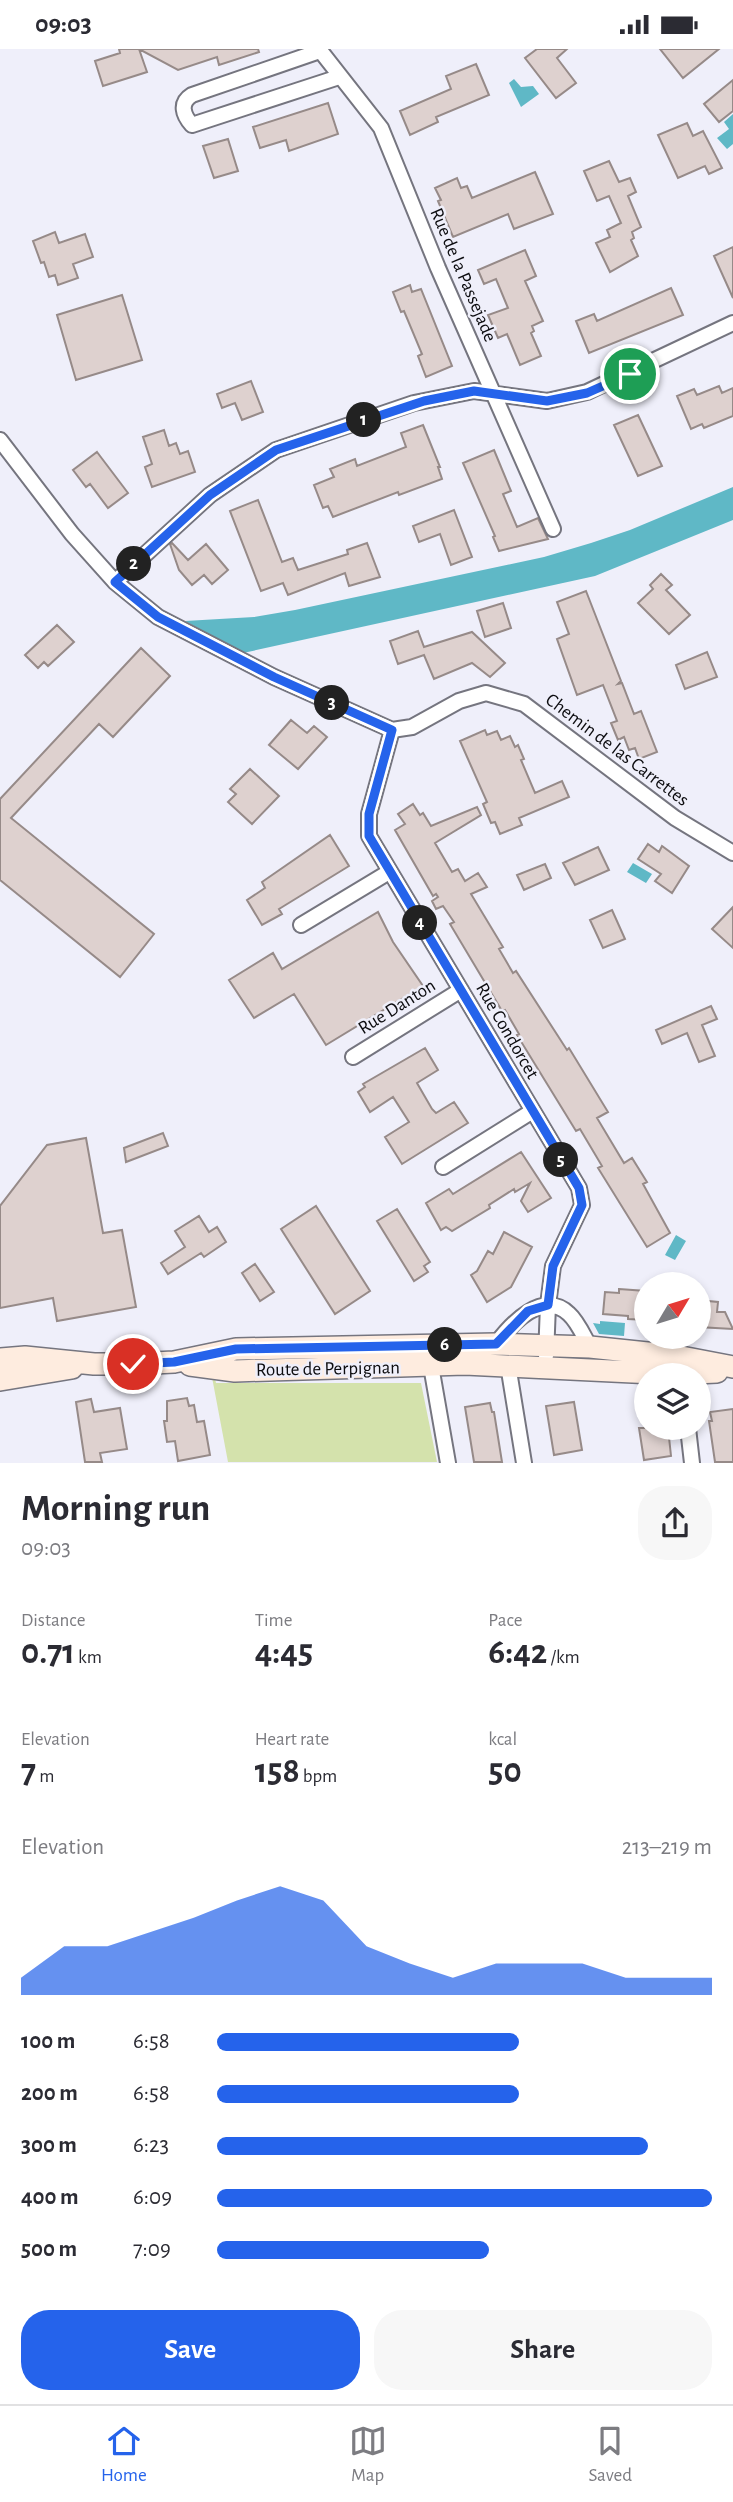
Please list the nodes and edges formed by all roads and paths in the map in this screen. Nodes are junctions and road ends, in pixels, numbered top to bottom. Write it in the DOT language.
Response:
graph roads {
  1 [pos="319,50"];
  2 [pos="339,77"];
  3 [pos="733,323"];
  4 [pos="493,394"];
  5 [pos="0,440"];
  6 [pos="553,529"];
  7 [pos="115,582"];
  8 [pos="392,730"];
  9 [pos="733,853"];
  10 [pos="389,871"];
  11 [pos="301,925"];
  12 [pos="461,990"];
  13 [pos="353,1057"];
  14 [pos="531,1112"];
  15 [pos="443,1167"];
  16 [pos="548,1305"];
  17 [pos="496,1344"];
  18 [pos="590,1347"];
  19 [pos="546,1351"];
  20 [pos="0,1359"];
  21 [pos="174,1362"];
  22 [pos="94,1364"];
  23 [pos="465,1364"];
  24 [pos="508,1365"];
  25 [pos="431,1366"];
  26 [pos="583,1368"];
  27 [pos="733,1369"];
  28 [pos="634,1371"];
  29 [pos="711,1372"];
  30 [pos="0,1380"];
  31 [pos="689,1440"];
  32 [pos="448,1462"];
  33 [pos="524,1462"];
  34 [pos="692,1462"];
  1 -- 2 [label="street, Rue de la Passejade"];
  1 -- 2 [label="street"];
  2 -- 4 [label="street, Rue de la Passejade"];
  3 -- 4 [label="street"];
  4 -- 6 [label="street, Rue de la Passejade"];
  4 -- 7 [label="street"];
  5 -- 7 [label="street"];
  7 -- 8 [label="street"];
  8 -- 9 [label="street, Chemin de las Carrettes"];
  8 -- 10 [label="street, Rue Condorcet"];
  10 -- 11 [label="street"];
  10 -- 12 [label="street, Rue Condorcet"];
  12 -- 13 [label="street, Rue Danton"];
  12 -- 14 [label="street, Rue Condorcet"];
  14 -- 15 [label="street"];
  14 -- 16 [label="street, Rue Condorcet"];
  16 -- 17 [label="street"];
  16 -- 18 [label="street"];
  16 -- 19 [label="street, Rue Condorcet"];
  17 -- 19 [label="main road, Route de Perpignan"];
  17 -- 21 [label="main road, Route de Perpignan"];
  18 -- 19 [label="main road, Route de Perpignan"];
  18 -- 27 [label="main road, Route de Perpignan"];
  19 -- 23 [label="street"];
  19 -- 26 [label="street"];
  20 -- 22 [label="main road, Route de Perpignan"];
  21 -- 22 [label="main road, Route de Perpignan"];
  21 -- 25 [label="main road, Route de Perpignan"];
  22 -- 30 [label="main road, Route de Perpignan"];
  23 -- 24 [label="main road, Route de Perpignan"];
  23 -- 25 [label="main road, Route de Perpignan"];
  24 -- 26 [label="main road, Route de Perpignan"];
  24 -- 33 [label="street"];
  25 -- 32 [label="street"];
  26 -- 28 [label="main road, Route de Perpignan"];
  27 -- 29 [label="main road, Route de Perpignan"];
  31 -- 34 [label="street"];
}
